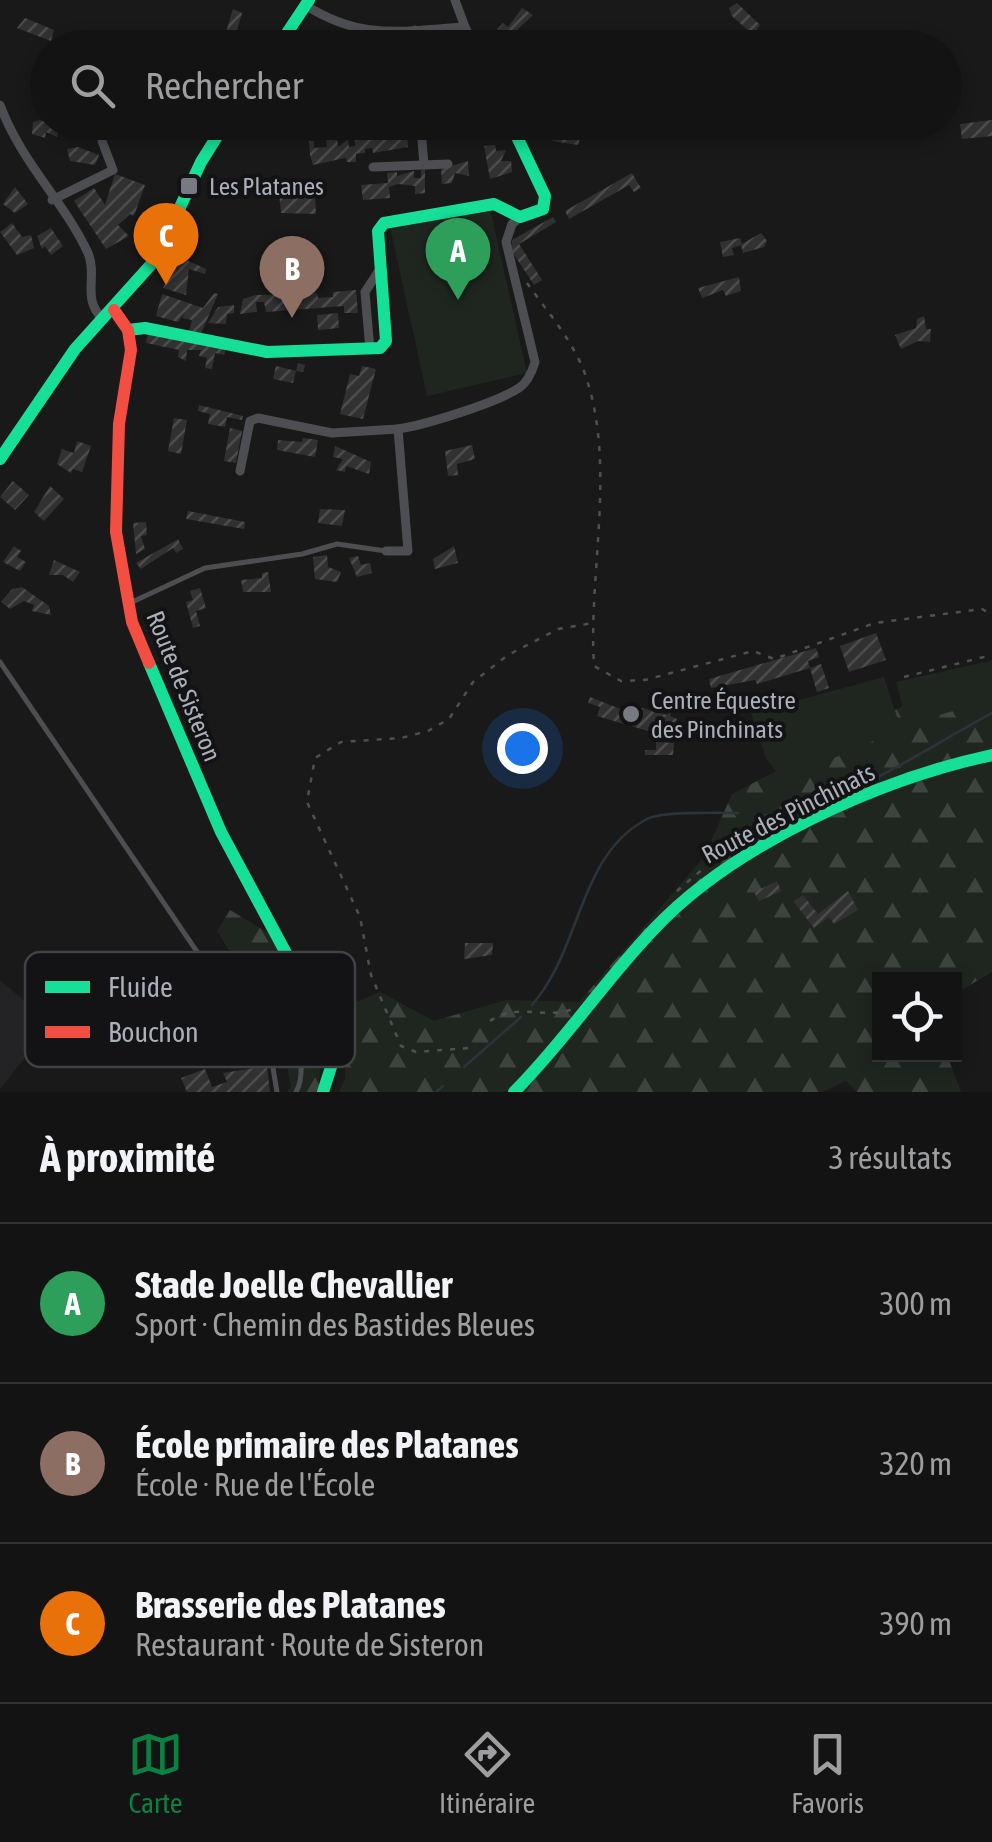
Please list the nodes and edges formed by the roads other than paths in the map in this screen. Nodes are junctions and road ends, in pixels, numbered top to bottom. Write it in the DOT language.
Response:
graph roads {
  1 [pos="455,0"];
  2 [pos="307,3"];
  3 [pos="465,27"];
  4 [pos="289,30"];
  5 [pos="415,30"];
  6 [pos="466,30"];
  7 [pos="0,105"];
  8 [pos="215,140"];
  9 [pos="422,140"];
  10 [pos="518,140"];
  11 [pos="102,141"];
  12 [pos="448,164"];
  13 [pos="424,165"];
  14 [pos="373,167"];
  15 [pos="52,200"];
  16 [pos="520,217"];
  17 [pos="380,268"];
  18 [pos="108,315"];
  19 [pos="128,330"];
  20 [pos="370,350"];
  21 [pos="398,430"];
  22 [pos="0,459"];
  23 [pos="240,470"];
  24 [pos="386,550"];
  25 [pos="128,604"];
  26 [pos="0,662"];
  27 [pos="992,754"];
  28 [pos="197,952"];
  29 [pos="288,952"];
  30 [pos="273,1067"];
  31 [pos="301,1067"];
  32 [pos="332,1067"];
  33 [pos="277,1092"];
  34 [pos="296,1092"];
  35 [pos="323,1092"];
  36 [pos="514,1092"];
  1 -- 3 [label="street"];
  2 -- 4 [label="main road"];
  2 -- 5 [label="street"];
  3 -- 5 [label="street"];
  3 -- 6 [label="street"];
  7 -- 15 [label="street"];
  8 -- 18 [label="main road"];
  9 -- 13 [label="street"];
  10 -- 16 [label="main road"];
  11 -- 15 [label="street"];
  12 -- 13 [label="street"];
  13 -- 14 [label="street"];
  15 -- 18 [label="street"];
  16 -- 17 [label="main road"];
  16 -- 21 [label="street"];
  17 -- 20 [label="street"];
  17 -- 20 [label="main road"];
  18 -- 19 [label="main road"];
  18 -- 22 [label="main road"];
  19 -- 20 [label="main road"];
  19 -- 25 [label="main road, Route de Sisteron"];
  21 -- 23 [label="street"];
  21 -- 24 [label="street"];
  24 -- 25 [label="lane"];
  25 -- 29 [label="main road, Route de Sisteron"];
  26 -- 28 [label="lane"];
  27 -- 36 [label="main road, Route des Pinchinats"];
  30 -- 33 [label="lane"];
  31 -- 34 [label="lane"];
  32 -- 35 [label="main road, Route de Sisteron"];
}
